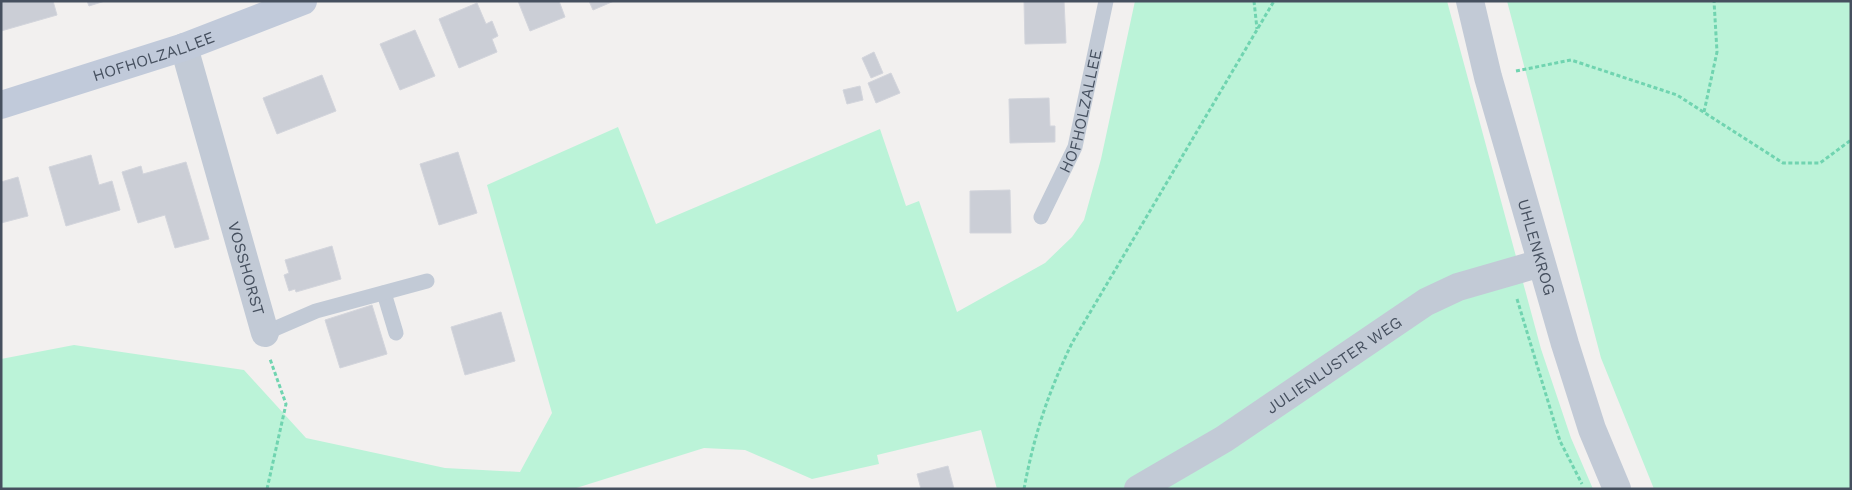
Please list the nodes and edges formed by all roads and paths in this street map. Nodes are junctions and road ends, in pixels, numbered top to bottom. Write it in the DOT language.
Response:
graph roads {
  1 [pos="303,1"];
  2 [pos="1106,1"];
  3 [pos="1254,1"];
  4 [pos="1274,1"];
  5 [pos="1470,1"];
  6 [pos="1714,1"];
  7 [pos="1257,30"];
  8 [pos="184,48"];
  9 [pos="1488,77"];
  10 [pos="1,105"];
  11 [pos="1704,112"];
  12 [pos="1851,140"];
  13 [pos="1041,217"];
  14 [pos="1541,263"];
  15 [pos="1508,272"];
  16 [pos="427,281"];
  17 [pos="384,293"];
  18 [pos="265,333"];
  19 [pos="396,333"];
  20 [pos="268,489"];
  21 [pos="1024,489"];
  22 [pos="1138,489"];
  23 [pos="1584,489"];
  24 [pos="1617,489"];
  1 -- 8 [label="street, HOFHOLZALLEE"];
  2 -- 13 [label="lane, HOFHOLZALLEE"];
  3 -- 7 [label="path"];
  4 -- 7 [label="path"];
  5 -- 9 [label="street, UHLENKROG"];
  6 -- 11 [label="path"];
  7 -- 21 [label="path"];
  8 -- 10 [label="street, HOFHOLZALLEE"];
  8 -- 18 [label="street, VOSSHORST"];
  9 -- 11 [label="path"];
  9 -- 14 [label="street, UHLENKROG"];
  11 -- 12 [label="path"];
  14 -- 15 [label="street, JULIENLUSTER WEG"];
  14 -- 24 [label="street, UHLENKROG"];
  15 -- 22 [label="street, JULIENLUSTER WEG"];
  15 -- 23 [label="path"];
  16 -- 17 [label="lane"];
  17 -- 18 [label="lane"];
  17 -- 19 [label="lane"];
  18 -- 20 [label="path, VOSSHORST"];
}
